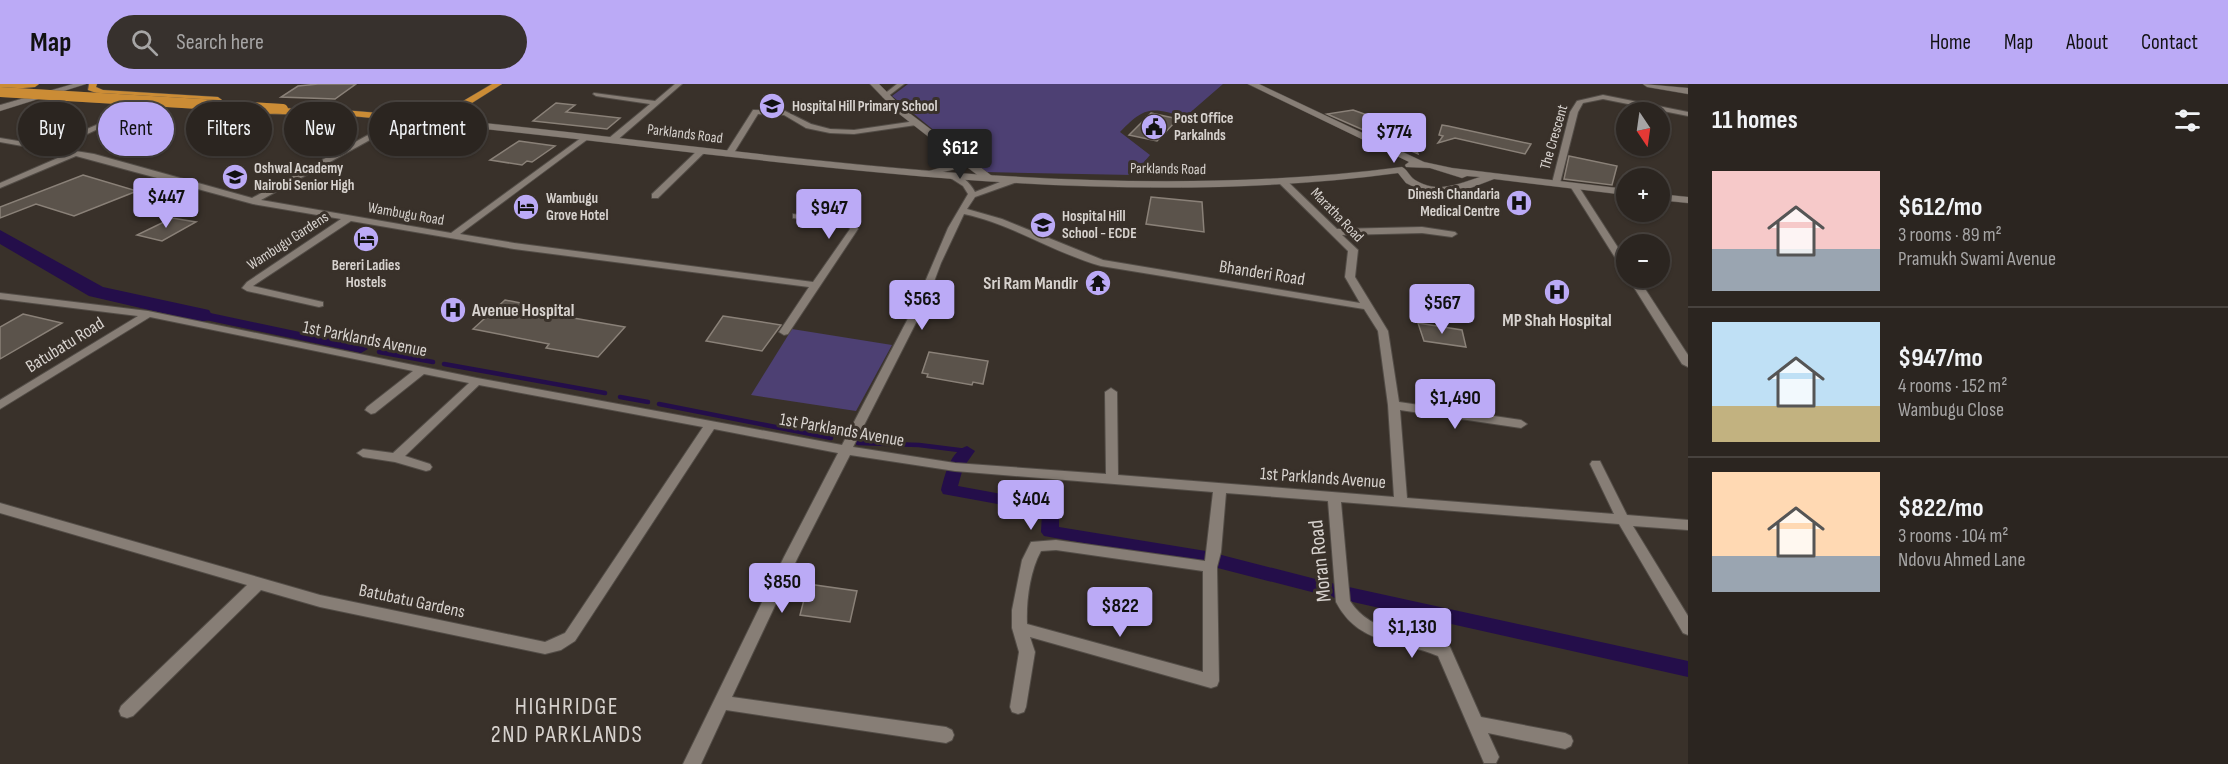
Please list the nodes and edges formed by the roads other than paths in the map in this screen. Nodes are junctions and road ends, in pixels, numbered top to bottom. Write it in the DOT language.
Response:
graph roads {
  1 [pos="6,84"];
  2 [pos="35,84"];
  3 [pos="56,84"];
  4 [pos="82,84"];
  5 [pos="93,84"];
  6 [pos="498,84"];
  7 [pos="679,84"];
  8 [pos="874,84"];
  9 [pos="900,84"];
  10 [pos="1252,84"];
  11 [pos="1647,84"];
  12 [pos="0,90"];
  13 [pos="1688,91"];
  14 [pos="596,94"];
  15 [pos="20,96"];
  16 [pos="885,96"];
  17 [pos="43,97"];
  18 [pos="0,102"];
  19 [pos="120,102"];
  20 [pos="468,102"];
  21 [pos="656,103"];
  22 [pos="174,105"];
  23 [pos="284,105"];
  24 [pos="0,108"];
  25 [pos="284,109"];
  26 [pos="284,112"];
  27 [pos="1688,114"];
  28 [pos="916,123"];
  29 [pos="487,126"];
  30 [pos="369,137"];
  31 [pos="585,137"];
  32 [pos="0,140"];
  33 [pos="612,140"];
  34 [pos="18,143"];
  35 [pos="702,151"];
  36 [pos="729,154"];
  37 [pos="86,155"];
  38 [pos="1398,155"];
  39 [pos="70,156"];
  40 [pos="962,158"];
  41 [pos="1420,164"];
  42 [pos="1403,168"];
  43 [pos="1454,171"];
  44 [pos="933,173"];
  45 [pos="952,175"];
  46 [pos="1367,175"];
  47 [pos="1497,176"];
  48 [pos="988,178"];
  49 [pos="1014,180"];
  50 [pos="1282,181"];
  51 [pos="1415,183"];
  52 [pos="1468,183"];
  53 [pos="1556,183"];
  54 [pos="0,186"];
  55 [pos="1574,186"];
  56 [pos="1616,191"];
  57 [pos="655,196"];
  58 [pos="970,196"];
  59 [pos="1670,198"];
  60 [pos="1688,200"];
  61 [pos="253,201"];
  62 [pos="962,211"];
  63 [pos="796,216"];
  64 [pos="349,218"];
  65 [pos="1336,232"];
  66 [pos="1452,234"];
  67 [pos="452,236"];
  68 [pos="1616,251"];
  69 [pos="814,285"];
  70 [pos="1639,288"];
  71 [pos="0,296"];
  72 [pos="319,304"];
  73 [pos="1367,307"];
  74 [pos="148,314"];
  75 [pos="784,332"];
  76 [pos="1688,364"];
  77 [pos="423,369"];
  78 [pos="477,381"];
  79 [pos="1111,392"];
  80 [pos="0,405"];
  81 [pos="1394,405"];
  82 [pos="371,410"];
  83 [pos="711,424"];
  84 [pos="1521,424"];
  85 [pos="846,450"];
  86 [pos="363,453"];
  87 [pos="396,458"];
  88 [pos="1596,464"];
  89 [pos="426,467"];
  90 [pos="1112,480"];
  91 [pos="1220,489"];
  92 [pos="1334,498"];
  93 [pos="1401,501"];
  94 [pos="0,508"];
  95 [pos="1623,520"];
  96 [pos="1688,525"];
  97 [pos="1210,567"];
  98 [pos="258,584"];
  99 [pos="1020,628"];
  100 [pos="1687,630"];
  101 [pos="721,702"];
  102 [pos="1018,707"];
  103 [pos="127,711"];
  104 [pos="1474,723"];
  105 [pos="946,735"];
  106 [pos="1566,741"];
  107 [pos="1490,757"];
  108 [pos="692,764"];
  1 -- 12 [label="main road"];
  2 -- 12 [label="main road"];
  3 -- 15 [label="main road"];
  4 -- 17 [label="main road"];
  5 -- 23 [label="main road"];
  6 -- 20 [label="main road"];
  7 -- 21 [label="street"];
  8 -- 16 [label="main road"];
  9 -- 16 [label="street"];
  10 -- 38 [label="main road"];
  11 -- 13 [label="main road"];
  12 -- 15 [label="main road"];
  12 -- 25 [label="main road, Parklands Road, bridge"];
  14 -- 21 [label="street"];
  15 -- 17 [label="main road"];
  15 -- 18 [label="main road"];
  16 -- 28 [label="main road"];
  17 -- 19 [label="main road"];
  17 -- 24 [label="main road"];
  21 -- 33 [label="street"];
  22 -- 26 [label="main road"];
  27 -- 53 [label="street, The Crescent"];
  28 -- 36 [label="street"];
  28 -- 40 [label="main road"];
  29 -- 31 [label="main road, Parklands Road"];
  30 -- 61 [label="street"];
  31 -- 33 [label="main road, Parklands Road"];
  31 -- 67 [label="street"];
  32 -- 34 [label="street, Wambugu Road"];
  33 -- 35 [label="main road, Parklands Road"];
  35 -- 36 [label="main road, Parklands Road"];
  35 -- 57 [label="street"];
  36 -- 44 [label="main road, Parklands Road"];
  37 -- 61 [label="street, Wambugu Road"];
  38 -- 41 [label="main road"];
  38 -- 42 [label="main road"];
  39 -- 54 [label="street"];
  40 -- 44 [label="main road"];
  40 -- 48 [label="main road"];
  41 -- 42 [label="main road, Parklands Road"];
  41 -- 43 [label="main road"];
  42 -- 46 [label="main road, Parklands Road"];
  42 -- 51 [label="main road"];
  43 -- 47 [label="main road"];
  43 -- 52 [label="main road"];
  44 -- 45 [label="main road, Parklands Road"];
  45 -- 48 [label="main road, Parklands Road"];
  45 -- 58 [label="street"];
  46 -- 50 [label="main road, Parklands Road"];
  46 -- 51 [label="main road, Parklands Road"];
  47 -- 52 [label="main road"];
  47 -- 53 [label="main road"];
  48 -- 49 [label="main road, Parklands Road"];
  49 -- 50 [label="main road, Parklands Road"];
  49 -- 58 [label="street"];
  50 -- 65 [label="street, Maratha Road"];
  51 -- 52 [label="main road, Parklands Road"];
  53 -- 55 [label="main road"];
  55 -- 56 [label="main road"];
  55 -- 68 [label="street"];
  58 -- 62 [label="street"];
  59 -- 60 [label="main road"];
  61 -- 64 [label="street, Wambugu Road"];
  62 -- 73 [label="street, Bhanderi Road"];
  62 -- 85 [label="street"];
  63 -- 69 [label="street"];
  64 -- 67 [label="street, Wambugu Road"];
  64 -- 72 [label="street, Wambugu Gardens"];
  65 -- 66 [label="street"];
  65 -- 73 [label="street, Maratha Road"];
  67 -- 69 [label="street, Wambugu Road"];
  69 -- 75 [label="street"];
  70 -- 76 [label="street"];
  71 -- 74 [label="street, 1st Parklands Avenue"];
  73 -- 81 [label="street"];
  74 -- 77 [label="street, 1st Parklands Avenue"];
  74 -- 80 [label="street, Batubatu Road"];
  77 -- 78 [label="street, 1st Parklands Avenue"];
  77 -- 82 [label="street"];
  78 -- 83 [label="street, 1st Parklands Avenue"];
  78 -- 87 [label="street"];
  79 -- 90 [label="street"];
  81 -- 84 [label="street"];
  81 -- 93 [label="street"];
  83 -- 85 [label="street, 1st Parklands Avenue"];
  83 -- 98 [label="street, Batubatu Gardens"];
  85 -- 90 [label="street, 1st Parklands Avenue"];
  85 -- 101 [label="street"];
  86 -- 87 [label="street"];
  87 -- 89 [label="street"];
  88 -- 95 [label="street"];
  90 -- 91 [label="street, 1st Parklands Avenue"];
  91 -- 92 [label="street, 1st Parklands Avenue"];
  91 -- 97 [label="street"];
  92 -- 93 [label="street, 1st Parklands Avenue"];
  92 -- 104 [label="street, Moran Road"];
  93 -- 95 [label="street, 1st Parklands Avenue"];
  94 -- 98 [label="street, Batubatu Gardens"];
  95 -- 96 [label="street, 1st Parklands Avenue"];
  95 -- 100 [label="street"];
  97 -- 99 [label="street"];
  97 -- 99 [label="street"];
  98 -- 103 [label="street"];
  99 -- 102 [label="street"];
  101 -- 105 [label="street"];
  101 -- 108 [label="street"];
  104 -- 106 [label="street"];
  104 -- 107 [label="street, Moran Road"];
}
